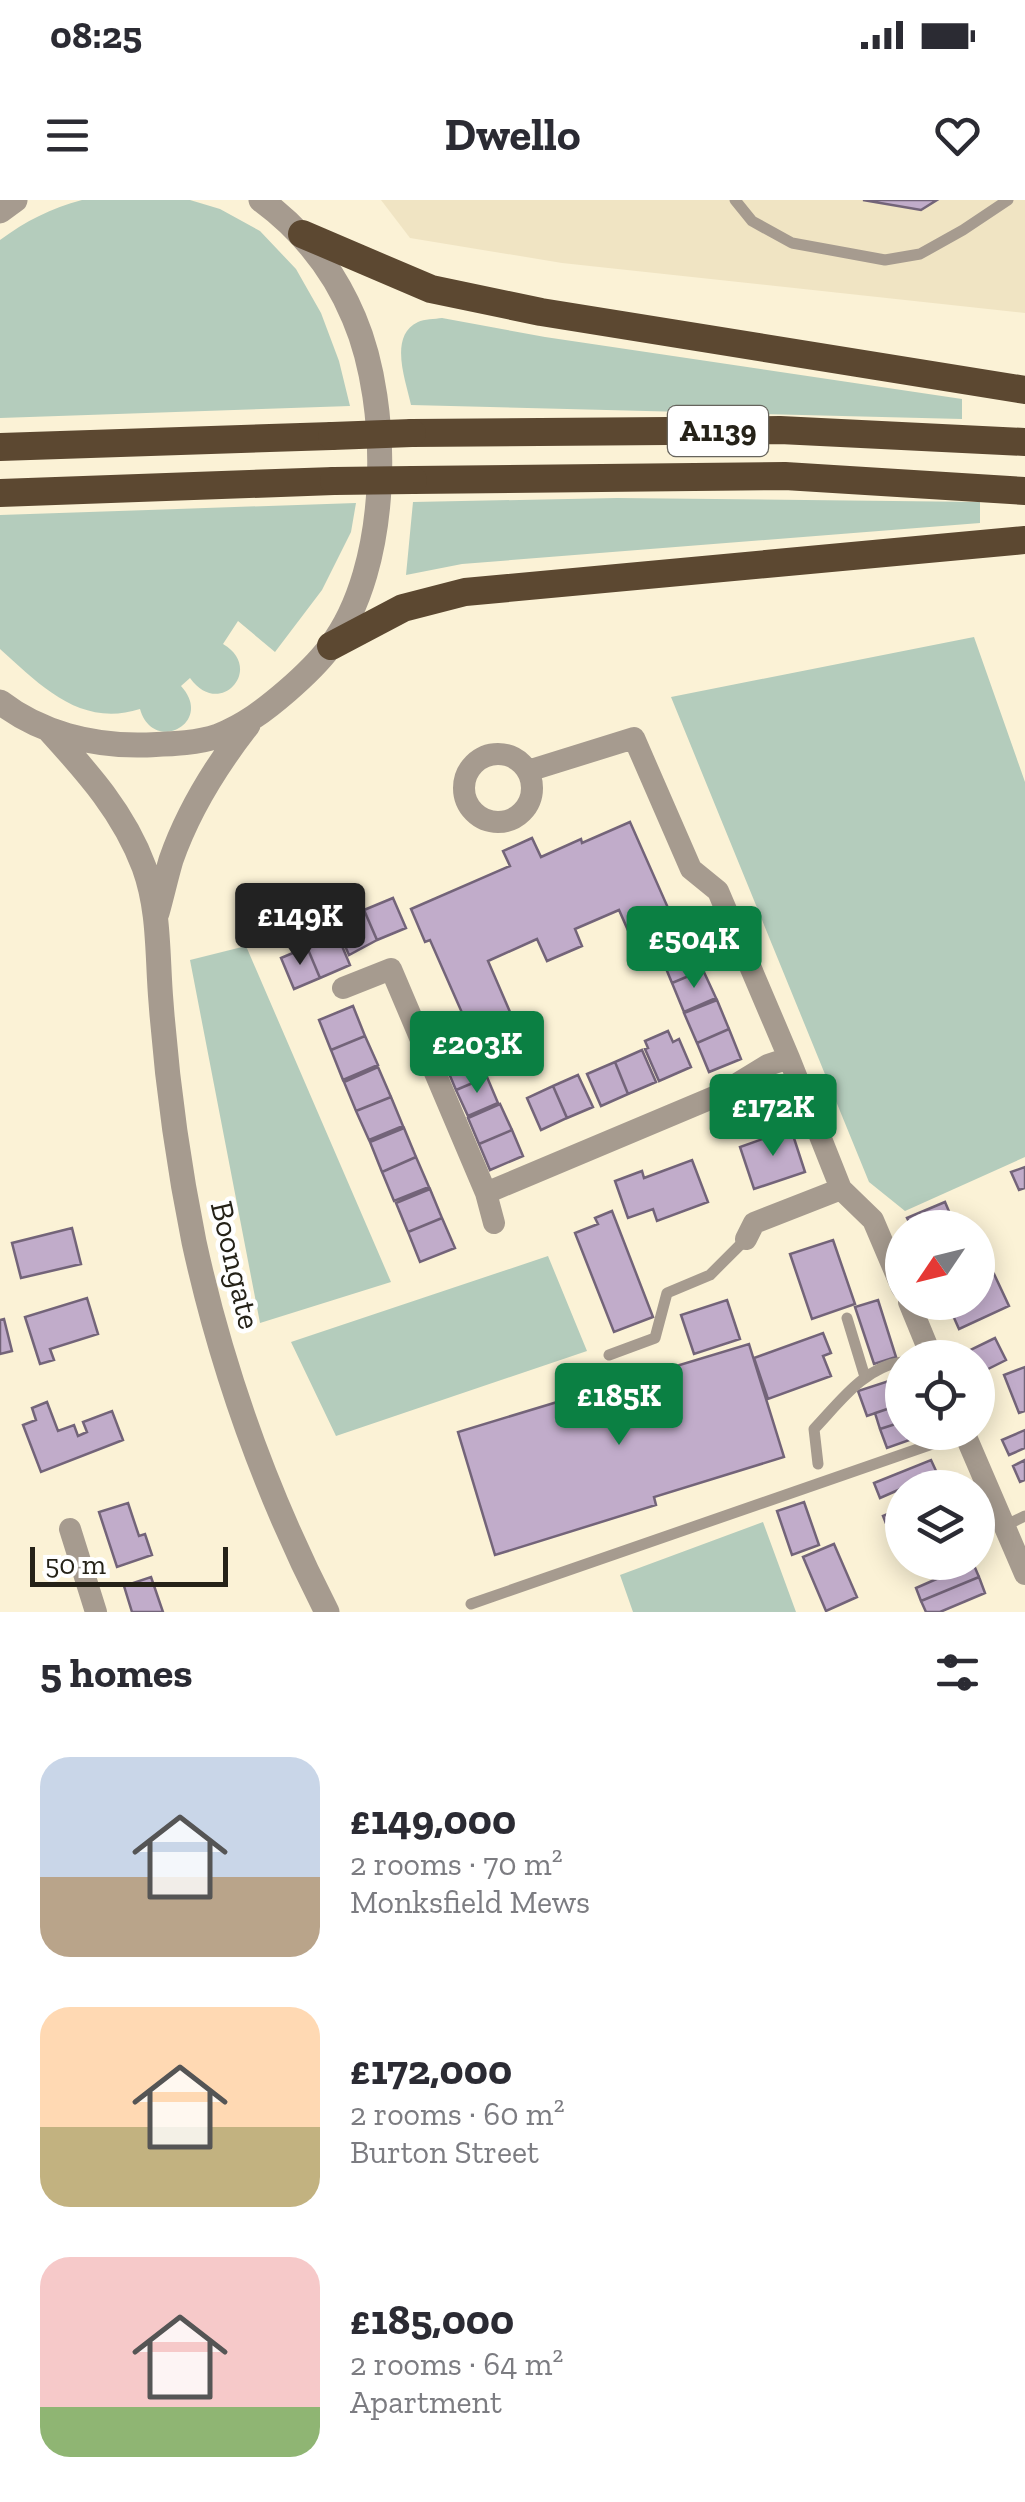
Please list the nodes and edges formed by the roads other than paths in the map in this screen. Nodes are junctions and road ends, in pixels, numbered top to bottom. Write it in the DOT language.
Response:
graph roads {
  1 [pos="15,200"];
  2 [pos="262,200"];
  3 [pos="736,200"];
  4 [pos="1008,200"];
  5 [pos="0,212"];
  6 [pos="302,234"];
  7 [pos="1025,390"];
  8 [pos="1025,442"];
  9 [pos="0,447"];
  10 [pos="1025,491"];
  11 [pos="0,494"];
  12 [pos="1025,540"];
  13 [pos="331,646"];
  14 [pos="0,702"];
  15 [pos="250,721"];
  16 [pos="50,731"];
  17 [pos="528,771"];
  18 [pos="157,914"];
  19 [pos="343,988"];
  20 [pos="789,1058"];
  21 [pos="841,1190"];
  22 [pos="486,1194"];
  23 [pos="494,1222"];
  24 [pos="746,1238"];
  25 [pos="885,1248"];
  26 [pos="847,1318"];
  27 [pos="609,1355"];
  28 [pos="885,1366"];
  29 [pos="865,1377"];
  30 [pos="915,1450"];
  31 [pos="974,1450"];
  32 [pos="818,1464"];
  33 [pos="1015,1521"];
  34 [pos="70,1529"];
  35 [pos="1025,1574"];
  36 [pos="471,1604"];
  37 [pos="96,1612"];
  38 [pos="326,1612"];
  1 -- 5 [label="street"];
  2 -- 6 [label="street"];
  3 -- 4 [label="lane"];
  6 -- 7 [label="highway"];
  6 -- 13 [label="street"];
  8 -- 9 [label="highway, A1139, bridge"];
  10 -- 11 [label="highway, A1139, bridge"];
  12 -- 13 [label="highway"];
  13 -- 15 [label="street"];
  14 -- 16 [label="street"];
  15 -- 16 [label="street"];
  15 -- 18 [label="street, Boongate"];
  16 -- 18 [label="street, Boongate"];
  17 -- 20 [label="street"];
  18 -- 38 [label="street, Boongate"];
  19 -- 22 [label="street"];
  20 -- 21 [label="street"];
  20 -- 22 [label="street"];
  21 -- 24 [label="street"];
  21 -- 25 [label="street"];
  22 -- 23 [label="street"];
  24 -- 27 [label="lane"];
  26 -- 29 [label="lane"];
  28 -- 29 [label="lane"];
  29 -- 32 [label="lane"];
  30 -- 36 [label="lane"];
  31 -- 33 [label="street"];
  33 -- 35 [label="street"];
  34 -- 37 [label="street"];
}
